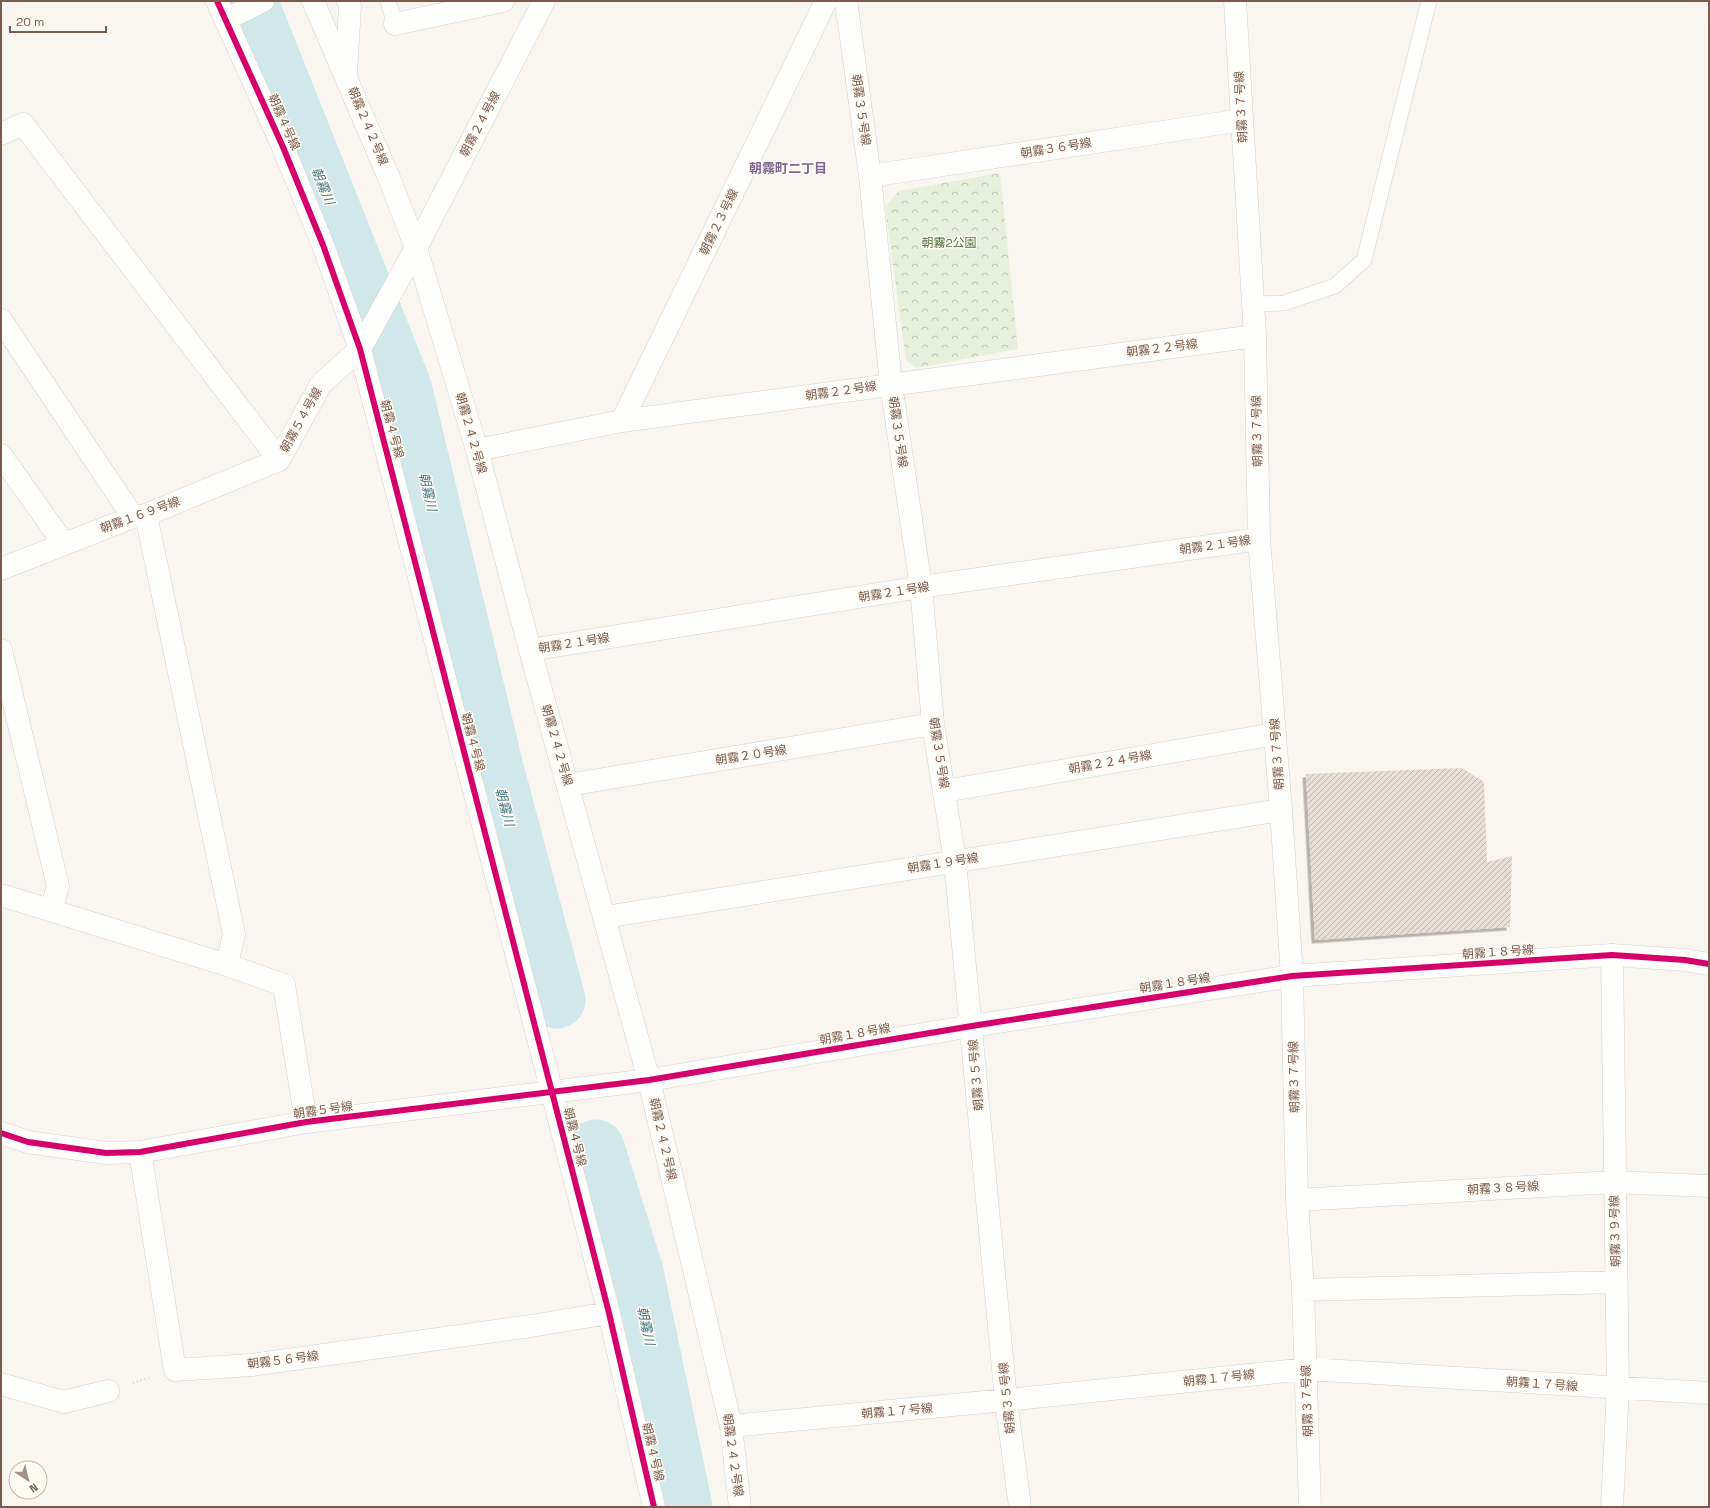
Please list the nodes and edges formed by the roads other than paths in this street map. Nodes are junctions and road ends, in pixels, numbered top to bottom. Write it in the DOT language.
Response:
graph roads {
  1 [pos="263,1"];
  2 [pos="313,1"];
  3 [pos="348,1"];
  4 [pos="388,1"];
  5 [pos="504,1"];
  6 [pos="544,1"];
  7 [pos="826,1"];
  8 [pos="846,1"];
  9 [pos="1235,1"];
  10 [pos="1429,1"];
  11 [pos="226,12"];
  12 [pos="395,24"];
  13 [pos="346,74"];
  14 [pos="1242,120"];
  15 [pos="1,134"];
  16 [pos="870,176"];
  17 [pos="416,248"];
  18 [pos="1253,304"];
  19 [pos="1,320"];
  20 [pos="1254,336"];
  21 [pos="362,345"];
  22 [pos="891,384"];
  23 [pos="622,421"];
  24 [pos="477,450"];
  25 [pos="1,456"];
  26 [pos="279,460"];
  27 [pos="139,516"];
  28 [pos="1259,539"];
  29 [pos="64,544"];
  30 [pos="1,569"];
  31 [pos="921,587"];
  32 [pos="1,650"];
  33 [pos="530,650"];
  34 [pos="933,724"];
  35 [pos="1275,734"];
  36 [pos="568,785"];
  37 [pos="945,791"];
  38 [pos="1281,810"];
  39 [pos="955,861"];
  40 [pos="1,895"];
  41 [pos="50,910"];
  42 [pos="605,918"];
  43 [pos="1612,955"];
  44 [pos="1709,964"];
  45 [pos="227,966"];
  46 [pos="1292,976"];
  47 [pos="972,1026"];
  48 [pos="649,1080"];
  49 [pos="552,1093"];
  50 [pos="306,1122"];
  51 [pos="1,1133"];
  52 [pos="140,1152"];
  53 [pos="1614,1182"];
  54 [pos="1709,1186"];
  55 [pos="1297,1200"];
  56 [pos="1616,1282"];
  57 [pos="1303,1290"];
  58 [pos="609,1313"];
  59 [pos="1307,1369"];
  60 [pos="1,1384"];
  61 [pos="1618,1388"];
  62 [pos="108,1391"];
  63 [pos="1709,1394"];
  64 [pos="1006,1400"];
  65 [pos="731,1426"];
  66 [pos="654,1507"];
  67 [pos="740,1507"];
  68 [pos="1020,1507"];
  69 [pos="1310,1507"];
  70 [pos="1612,1507"];
  1 -- 11 [label="street"];
  2 -- 13 [label="street, 朝霧２４２号線"];
  3 -- 13 [label="street"];
  4 -- 12 [label="lane"];
  5 -- 12 [label="street"];
  6 -- 17 [label="street, 朝霧２４号線"];
  7 -- 23 [label="street, 朝霧２３号線"];
  8 -- 16 [label="street, 朝霧３５号線"];
  9 -- 14 [label="street, 朝霧３７号線"];
  10 -- 18 [label="lane"];
  11 -- 21 [label="street, 朝霧４号線"];
  13 -- 17 [label="street, 朝霧２４２号線"];
  14 -- 16 [label="street, 朝霧３６号線"];
  14 -- 18 [label="street, 朝霧３７号線"];
  15 -- 26 [label="street"];
  16 -- 22 [label="street, 朝霧３５号線"];
  17 -- 21 [label="street, 朝霧５４号線"];
  17 -- 24 [label="street, 朝霧２４２号線"];
  18 -- 20 [label="street, 朝霧３７号線"];
  19 -- 27 [label="street"];
  20 -- 22 [label="street, 朝霧２２号線"];
  20 -- 28 [label="street, 朝霧３７号線"];
  21 -- 26 [label="street, 朝霧５４号線"];
  21 -- 49 [label="street, 朝霧４号線"];
  22 -- 23 [label="street, 朝霧２２号線"];
  22 -- 31 [label="street, 朝霧３５号線"];
  23 -- 24 [label="street, 朝霧２２号線"];
  24 -- 33 [label="street, 朝霧２４２号線"];
  25 -- 29 [label="street"];
  26 -- 27 [label="street, 朝霧１６９号線"];
  27 -- 29 [label="street, 朝霧１６９号線"];
  27 -- 45 [label="street"];
  28 -- 31 [label="street, 朝霧２１号線"];
  28 -- 35 [label="street, 朝霧３７号線"];
  29 -- 30 [label="street, 朝霧１６９号線"];
  31 -- 33 [label="street, 朝霧２１号線"];
  31 -- 34 [label="street, 朝霧３５号線"];
  32 -- 41 [label="street"];
  33 -- 36 [label="street, 朝霧２４２号線"];
  34 -- 36 [label="street, 朝霧２０号線"];
  34 -- 37 [label="street, 朝霧３５号線"];
  35 -- 37 [label="street, 朝霧２２４号線"];
  35 -- 38 [label="street, 朝霧３７号線"];
  36 -- 42 [label="street, 朝霧２４２号線"];
  37 -- 39 [label="street, 朝霧３５号線"];
  38 -- 39 [label="street, 朝霧１９号線"];
  38 -- 46 [label="street, 朝霧３７号線"];
  39 -- 42 [label="street, 朝霧１９号線"];
  39 -- 47 [label="street, 朝霧３５号線"];
  40 -- 41 [label="street"];
  41 -- 45 [label="street"];
  42 -- 48 [label="street, 朝霧２４２号線"];
  43 -- 44 [label="street, 朝霧１８号線"];
  43 -- 46 [label="street, 朝霧１８号線"];
  43 -- 53 [label="street, 朝霧３９号線"];
  45 -- 50 [label="street"];
  46 -- 47 [label="street, 朝霧１８号線"];
  46 -- 55 [label="street, 朝霧３７号線"];
  47 -- 48 [label="street, 朝霧１８号線"];
  47 -- 64 [label="street, 朝霧３５号線"];
  48 -- 49 [label="street, 朝霧５号線"];
  48 -- 65 [label="street, 朝霧２４２号線"];
  49 -- 50 [label="street, 朝霧５号線"];
  49 -- 58 [label="street, 朝霧４号線"];
  50 -- 52 [label="street, 朝霧５号線"];
  51 -- 52 [label="street, 朝霧５号線"];
  52 -- 58 [label="street, 朝霧５６号線"];
  53 -- 54 [label="street, 朝霧３８号線"];
  53 -- 55 [label="street, 朝霧３８号線"];
  53 -- 56 [label="street, 朝霧３９号線"];
  55 -- 57 [label="street, 朝霧３７号線"];
  56 -- 57 [label="street"];
  56 -- 61 [label="street, 朝霧３９号線"];
  57 -- 59 [label="street, 朝霧３７号線"];
  58 -- 66 [label="street, 朝霧４号線"];
  59 -- 61 [label="street, 朝霧１７号線"];
  59 -- 64 [label="street, 朝霧１７号線"];
  59 -- 69 [label="street, 朝霧３７号線"];
  60 -- 62 [label="street"];
  61 -- 63 [label="street, 朝霧１７号線"];
  61 -- 70 [label="street, 朝霧３９号線"];
  64 -- 65 [label="street, 朝霧１７号線"];
  64 -- 68 [label="street, 朝霧３５号線"];
  65 -- 67 [label="street, 朝霧２４２号線"];
}
